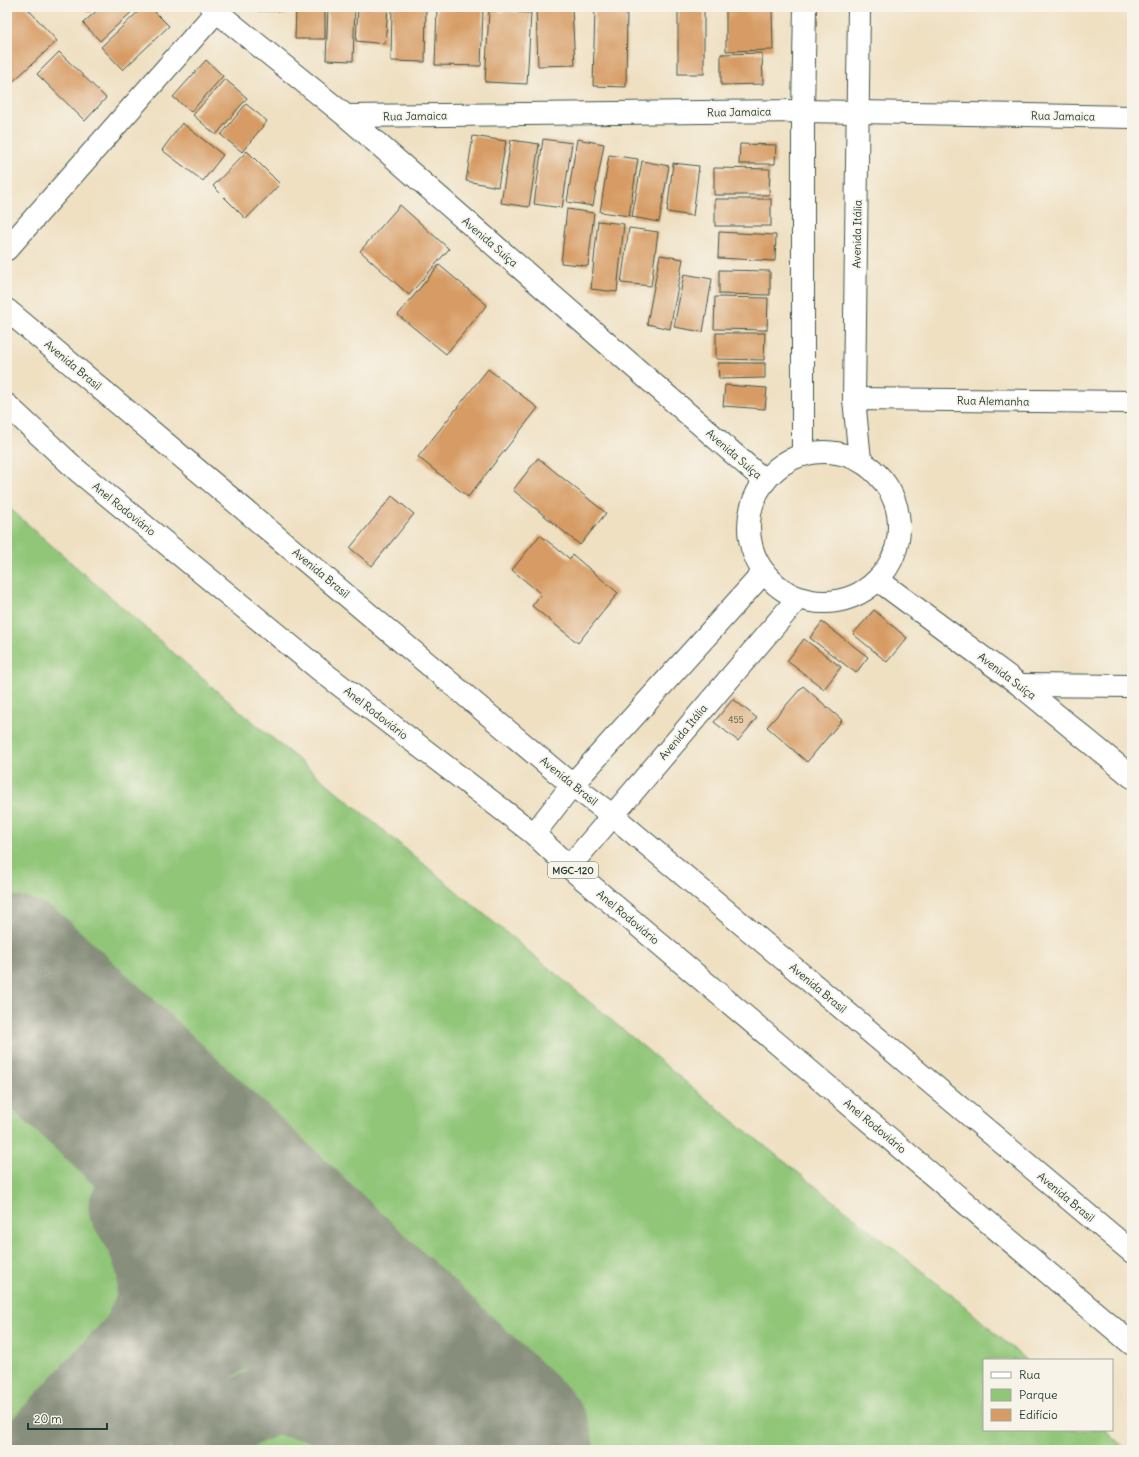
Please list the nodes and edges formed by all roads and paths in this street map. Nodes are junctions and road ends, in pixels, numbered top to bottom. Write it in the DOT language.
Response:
graph roads {
  1 [pos="805,7"];
  2 [pos="860,7"];
  3 [pos="214,10"];
  4 [pos="803,111"];
  5 [pos="858,112"];
  6 [pos="346,116"];
  7 [pos="1132,117"];
  8 [pos="7,249"];
  9 [pos="7,310"];
  10 [pos="854,399"];
  11 [pos="1132,402"];
  12 [pos="7,405"];
  13 [pos="802,455"];
  14 [pos="860,460"];
  15 [pos="765,481"];
  16 [pos="764,572"];
  17 [pos="878,580"];
  18 [pos="798,598"];
  19 [pos="1020,684"];
  20 [pos="1132,686"];
  21 [pos="1132,777"];
  22 [pos="572,785"];
  23 [pos="612,816"];
  24 [pos="534,834"];
  25 [pos="569,867"];
  26 [pos="1132,1252"];
  27 [pos="1132,1344"];
  1 -- 4 [label="street"];
  2 -- 5 [label="street, Avenida Itália"];
  3 -- 6 [label="street, Avenida Suíça"];
  3 -- 8 [label="street"];
  4 -- 5 [label="street, Rua Jamaica"];
  4 -- 6 [label="street, Rua Jamaica"];
  4 -- 13 [label="street"];
  5 -- 7 [label="street, Rua Jamaica"];
  5 -- 10 [label="street, Avenida Itália"];
  6 -- 15 [label="street, Avenida Suíça"];
  9 -- 22 [label="street, Avenida Brasil"];
  10 -- 11 [label="street, Rua Alemanha"];
  10 -- 14 [label="street, Avenida Itália"];
  12 -- 24 [label="street, Anel Rodoviário / MGC-120"];
  13 -- 14 [label="street"];
  13 -- 15 [label="street"];
  14 -- 17 [label="street"];
  15 -- 16 [label="street"];
  16 -- 18 [label="street"];
  16 -- 22 [label="street"];
  17 -- 18 [label="street"];
  17 -- 19 [label="street, Avenida Suíça"];
  18 -- 23 [label="street, Avenida Itália"];
  19 -- 20 [label="street"];
  19 -- 21 [label="street, Avenida Suíça"];
  22 -- 23 [label="street, Avenida Brasil"];
  22 -- 24 [label="street"];
  23 -- 25 [label="street, Avenida Itália"];
  23 -- 26 [label="street, Avenida Brasil"];
  24 -- 25 [label="street, Anel Rodoviário / MGC-120"];
  25 -- 27 [label="street, Anel Rodoviário / MGC-120"];
}
